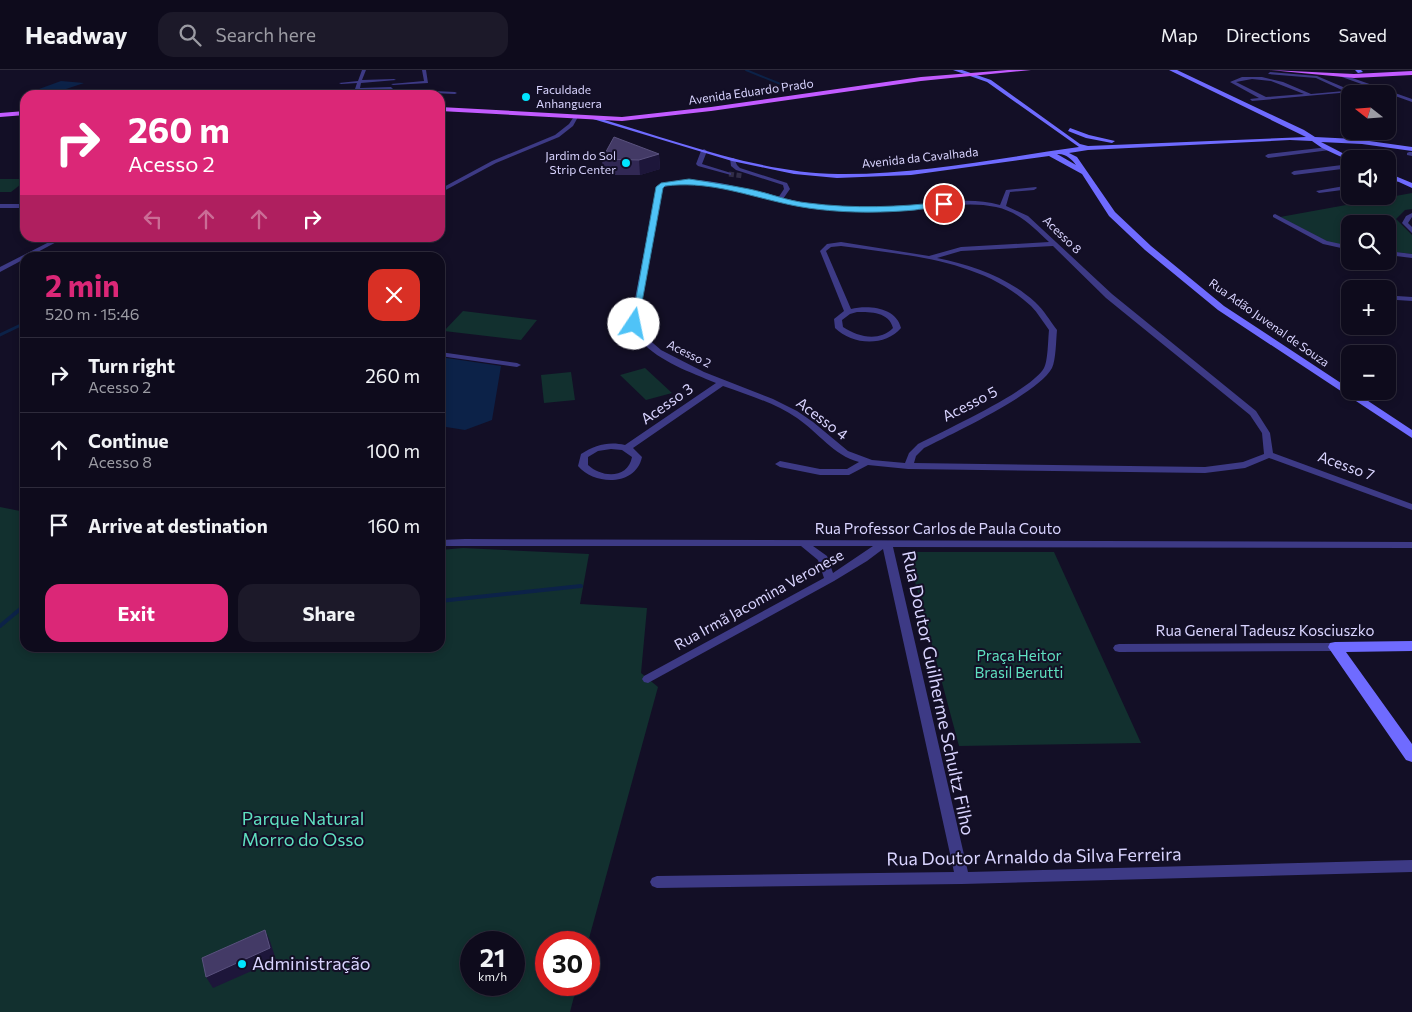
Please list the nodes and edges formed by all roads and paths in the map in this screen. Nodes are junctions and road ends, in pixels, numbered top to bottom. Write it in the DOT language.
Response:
graph roads {
  1 [pos="364,70"];
  2 [pos="424,70"];
  3 [pos="937,70"];
  4 [pos="956,70"];
  5 [pos="1028,70"];
  6 [pos="1172,70"];
  7 [pos="1312,70"];
  8 [pos="1406,70"];
  9 [pos="1271,71"];
  10 [pos="1359,71"];
  11 [pos="985,72"];
  12 [pos="1412,73"];
  13 [pos="1341,75"];
  14 [pos="969,76"];
  15 [pos="1354,76"];
  16 [pos="1272,79"];
  17 [pos="361,82"];
  18 [pos="341,83"];
  19 [pos="391,86"];
  20 [pos="1341,88"];
  21 [pos="428,90"];
  22 [pos="445,92"];
  23 [pos="455,93"];
  24 [pos="1341,93"];
  25 [pos="1310,95"];
  26 [pos="1411,97"];
  27 [pos="1265,99"];
  28 [pos="1252,100"];
  29 [pos="445,108"];
  30 [pos="445,108"];
  31 [pos="528,110"];
  32 [pos="544,111"];
  33 [pos="486,112"];
  34 [pos="670,114"];
  35 [pos="20,115"];
  36 [pos="0,117"];
  37 [pos="574,118"];
  38 [pos="627,118"];
  39 [pos="596,119"];
  40 [pos="1273,125"];
  41 [pos="644,128"];
  42 [pos="1070,130"];
  43 [pos="1302,131"];
  44 [pos="1290,138"];
  45 [pos="1312,139"];
  46 [pos="1336,140"];
  47 [pos="1224,141"];
  48 [pos="674,142"];
  49 [pos="1362,142"];
  50 [pos="1165,144"];
  51 [pos="1324,147"];
  52 [pos="704,151"];
  53 [pos="1062,152"];
  54 [pos="1081,152"];
  55 [pos="1411,152"];
  56 [pos="1341,155"];
  57 [pos="1054,156"];
  58 [pos="1268,156"];
  59 [pos="729,158"];
  60 [pos="1341,167"];
  61 [pos="716,170"];
  62 [pos="1085,173"];
  63 [pos="1294,173"];
  64 [pos="729,174"];
  65 [pos="743,176"];
  66 [pos="1398,180"];
  67 [pos="1412,186"];
  68 [pos="445,188"];
  69 [pos="1034,188"];
  70 [pos="1341,188"];
  71 [pos="1319,192"];
  72 [pos="763,195"];
  73 [pos="778,200"];
  74 [pos="0,206"];
  75 [pos="20,206"];
  76 [pos="1003,206"];
  77 [pos="1412,215"];
  78 [pos="1274,216"];
  79 [pos="1412,231"];
  80 [pos="53,242"];
  81 [pos="1054,244"];
  82 [pos="1341,247"];
  83 [pos="34,252"];
  84 [pos="1396,254"];
  85 [pos="1412,256"];
  86 [pos="932,258"];
  87 [pos="20,260"];
  88 [pos="0,270"];
  89 [pos="1400,298"];
  90 [pos="1412,299"];
  91 [pos="848,312"];
  92 [pos="445,355"];
  93 [pos="517,365"];
  94 [pos="723,382"];
  95 [pos="1412,435"];
  96 [pos="627,448"];
  97 [pos="1269,455"];
  98 [pos="866,462"];
  99 [pos="780,464"];
  100 [pos="908,466"];
  101 [pos="1412,507"];
  102 [pos="445,543"];
  103 [pos="802,543"];
  104 [pos="885,544"];
  105 [pos="1412,545"];
  106 [pos="830,578"];
  107 [pos="1412,646"];
  108 [pos="1335,647"];
  109 [pos="1119,648"];
  110 [pos="648,679"];
  111 [pos="1412,756"];
  112 [pos="1412,866"];
  113 [pos="962,878"];
  114 [pos="656,882"];
  1 -- 17 [label="street"];
  2 -- 19 [label="street"];
  3 -- 32 [label="main road, Avenida Eduardo Prado"];
  4 -- 14 [label="main road"];
  5 -- 11 [label="main road, Avenida Eduardo Prado"];
  6 -- 40 [label="main road"];
  7 -- 10 [label="main road"];
  8 -- 10 [label="main road"];
  9 -- 13 [label="main road"];
  9 -- 16 [label="street"];
  9 -- 20 [label="street"];
  11 -- 14 [label="main road, Avenida Eduardo Prado"];
  11 -- 42 [label="main road"];
  12 -- 15 [label="main road"];
  13 -- 15 [label="main road"];
  13 -- 26 [label="street"];
  14 -- 34 [label="main road, Avenida Eduardo Prado"];
  14 -- 54 [label="main road"];
  15 -- 26 [label="street"];
  16 -- 25 [label="street"];
  16 -- 27 [label="street"];
  17 -- 18 [label="street"];
  17 -- 19 [label="street"];
  17 -- 19 [label="street"];
  19 -- 21 [label="street"];
  22 -- 23 [label="street"];
  24 -- 25 [label="street"];
  25 -- 27 [label="street"];
  27 -- 28 [label="street"];
  29 -- 31 [label="main road"];
  30 -- 33 [label="main road, Avenida da Cavalhada"];
  31 -- 32 [label="main road"];
  31 -- 33 [label="main road"];
  32 -- 38 [label="main road"];
  33 -- 37 [label="main road, Avenida da Cavalhada"];
  34 -- 38 [label="main road, Avenida Eduardo Prado"];
  34 -- 41 [label="main road"];
  35 -- 36 [label="main road"];
  37 -- 39 [label="main road, Avenida da Cavalhada"];
  37 -- 68 [label="street"];
  38 -- 39 [label="main road, Avenida Eduardo Prado"];
  38 -- 41 [label="main road, Avenida da Cavalhada"];
  39 -- 48 [label="main road, Avenida da Cavalhada"];
  40 -- 43 [label="main road, Avenida da Cavalhada"];
  40 -- 43 [label="main road"];
  40 -- 44 [label="main road"];
  40 -- 47 [label="main road, Avenida da Cavalhada"];
  41 -- 48 [label="main road, Avenida da Cavalhada"];
  42 -- 50 [label="main road"];
  42 -- 54 [label="main road"];
  43 -- 45 [label="main road"];
  43 -- 49 [label="main road, Avenida da Cavalhada"];
  44 -- 45 [label="main road, Avenida da Cavalhada"];
  44 -- 47 [label="main road, Avenida da Cavalhada"];
  44 -- 51 [label="main road"];
  45 -- 46 [label="main road, Avenida da Cavalhada"];
  45 -- 51 [label="main road"];
  46 -- 49 [label="main road, Avenida da Cavalhada"];
  46 -- 51 [label="main road"];
  47 -- 50 [label="main road, Avenida da Cavalhada"];
  48 -- 52 [label="main road, Avenida da Cavalhada"];
  49 -- 55 [label="main road, Avenida da Cavalhada"];
  50 -- 54 [label="main road, Avenida da Cavalhada"];
  50 -- 54 [label="main road, Avenida da Cavalhada"];
  51 -- 56 [label="main road"];
  51 -- 58 [label="street"];
  52 -- 59 [label="main road, Avenida da Cavalhada"];
  52 -- 61 [label="street"];
  53 -- 54 [label="main road"];
  53 -- 54 [label="main road, Avenida da Cavalhada"];
  53 -- 57 [label="main road, Avenida da Cavalhada"];
  54 -- 57 [label="main road, Avenida da Cavalhada"];
  54 -- 62 [label="main road"];
  57 -- 59 [label="main road, Avenida da Cavalhada"];
  57 -- 62 [label="main road, Rua Adão Juvenal de Souza"];
  59 -- 61 [label="street"];
  59 -- 73 [label="street"];
  60 -- 63 [label="street"];
  61 -- 64 [label="street"];
  62 -- 95 [label="main road, Rua Adão Juvenal de Souza"];
  65 -- 72 [label="street"];
  66 -- 67 [label="main road"];
  69 -- 76 [label="street"];
  70 -- 71 [label="street"];
  72 -- 73 [label="street, Acesso 8"];
  72 -- 94 [label="street, Acesso 2"];
  73 -- 76 [label="street, Acesso 8"];
  74 -- 75 [label="street"];
  76 -- 81 [label="street, Acesso 8"];
  77 -- 79 [label="street"];
  78 -- 82 [label="street"];
  80 -- 83 [label="street"];
  81 -- 86 [label="street"];
  81 -- 97 [label="street, Acesso 8"];
  84 -- 85 [label="street"];
  86 -- 91 [label="street, Acesso 5"];
  86 -- 100 [label="street, Acesso 5"];
  87 -- 88 [label="street"];
  89 -- 90 [label="street"];
  91 -- 91 [label="street"];
  92 -- 93 [label="street"];
  94 -- 96 [label="street, Acesso 3"];
  94 -- 98 [label="street, Acesso 4"];
  96 -- 96 [label="street"];
  97 -- 100 [label="street"];
  97 -- 101 [label="street, Acesso 7"];
  98 -- 99 [label="street"];
  98 -- 100 [label="street, Acesso 4"];
  102 -- 103 [label="street, Rua Professor Carlos de Paula Couto"];
  103 -- 104 [label="street, Rua Professor Carlos de Paula Couto"];
  103 -- 106 [label="street"];
  104 -- 105 [label="street, Rua Professor Carlos de Paula Couto"];
  104 -- 106 [label="street, Rua Irmã Jacomina Veronese"];
  104 -- 113 [label="street, Rua Doutor Guilherme Schultz Filho"];
  106 -- 110 [label="street, Rua Irmã Jacomina Veronese"];
  107 -- 108 [label="main road, Rua General Tadeusz Kosciuszko"];
  108 -- 109 [label="street, Rua General Tadeusz Kosciuszko"];
  108 -- 111 [label="main road"];
  112 -- 113 [label="street, Rua Doutor Arnaldo da Silva Ferreira"];
  113 -- 114 [label="street, Rua Doutor Arnaldo da Silva Ferreira"];
}
